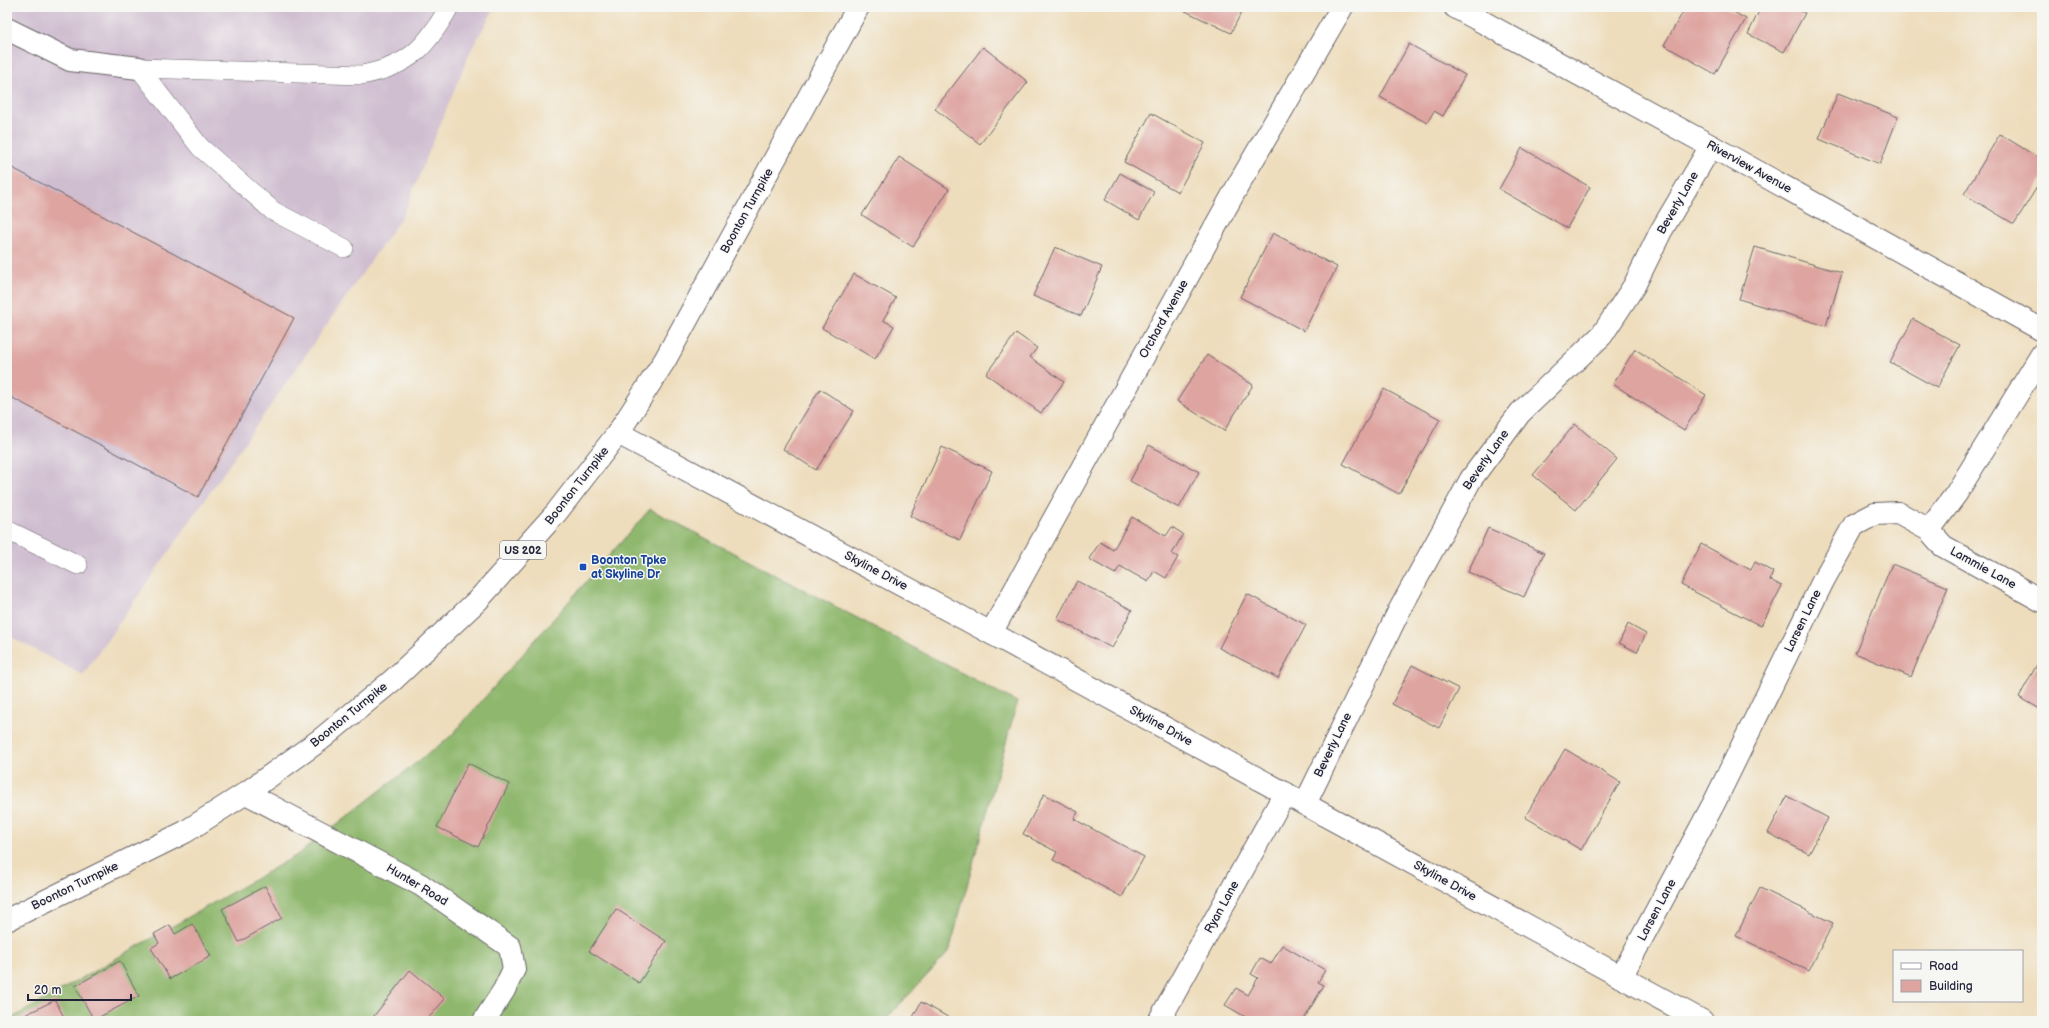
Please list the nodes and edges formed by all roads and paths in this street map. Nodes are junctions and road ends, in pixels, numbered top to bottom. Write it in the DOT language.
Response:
graph roads {
  1 [pos="449,7"];
  2 [pos="858,7"];
  3 [pos="1342,7"];
  4 [pos="1455,7"];
  5 [pos="7,28"];
  6 [pos="139,68"];
  7 [pos="1711,146"];
  8 [pos="344,248"];
  9 [pos="2042,330"];
  10 [pos="2042,354"];
  11 [pos="618,433"];
  12 [pos="7,530"];
  13 [pos="1929,530"];
  14 [pos="78,565"];
  15 [pos="2042,601"];
  16 [pos="991,633"];
  17 [pos="246,793"];
  18 [pos="1285,793"];
  19 [pos="1305,804"];
  20 [pos="7,920"];
  21 [pos="1621,977"];
  22 [pos="484,1021"];
  23 [pos="1159,1021"];
  24 [pos="1702,1021"];
  1 -- 6 [label="lane"];
  2 -- 11 [label="street, Boonton Turnpike / US 202"];
  3 -- 16 [label="street, Orchard Avenue"];
  4 -- 7 [label="street, Riverview Avenue"];
  5 -- 6 [label="street"];
  6 -- 8 [label="lane"];
  7 -- 9 [label="street, Riverview Avenue"];
  7 -- 19 [label="street, Beverly Lane"];
  10 -- 13 [label="street"];
  11 -- 16 [label="street, Skyline Drive"];
  11 -- 17 [label="street, Boonton Turnpike / US 202"];
  12 -- 14 [label="lane"];
  13 -- 15 [label="street, Lammie Lane"];
  13 -- 21 [label="street, Larsen Lane"];
  16 -- 18 [label="street, Skyline Drive"];
  17 -- 20 [label="street, Boonton Turnpike / US 202"];
  17 -- 22 [label="street, Hunter Road"];
  18 -- 19 [label="street, Skyline Drive"];
  18 -- 23 [label="street, Ryan Lane"];
  19 -- 21 [label="street, Skyline Drive"];
  21 -- 24 [label="street, Skyline Drive"];
}
